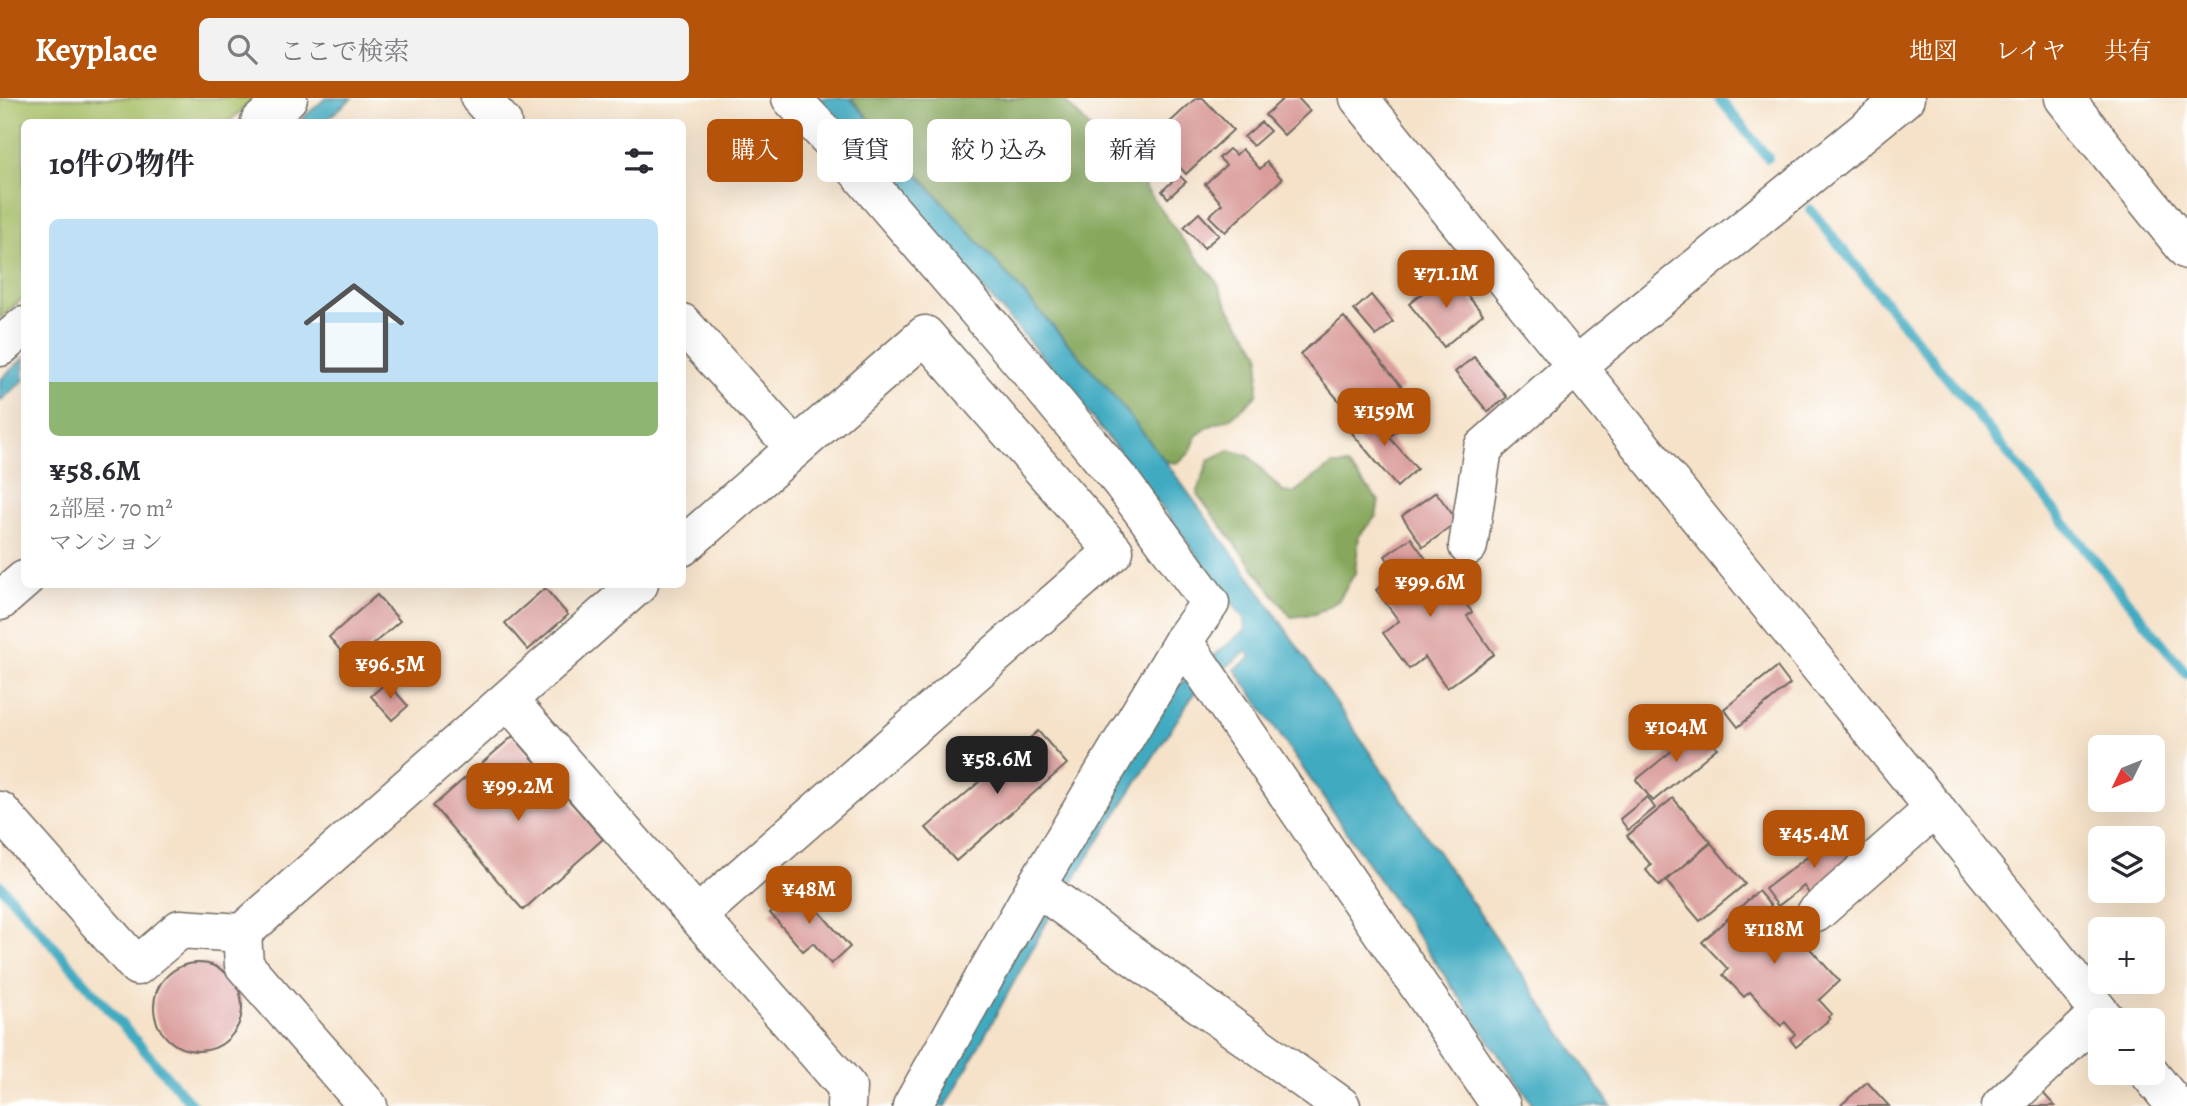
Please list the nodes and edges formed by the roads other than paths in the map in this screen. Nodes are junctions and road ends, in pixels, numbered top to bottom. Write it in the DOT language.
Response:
graph roads {
  1 [pos="288,98"];
  2 [pos="480,98"];
  3 [pos="791,98"];
  4 [pos="1359,98"];
  5 [pos="1905,98"];
  6 [pos="2064,98"];
  7 [pos="264,119"];
  8 [pos="499,119"];
  9 [pos="2187,250"];
  10 [pos="686,327"];
  11 [pos="21,329"];
  12 [pos="0,347"];
  13 [pos="1576,366"];
  14 [pos="795,448"];
  15 [pos="686,543"];
  16 [pos="1468,546"];
  17 [pos="21,583"];
  18 [pos="634,588"];
  19 [pos="0,601"];
  20 [pos="1195,659"];
  21 [pos="508,700"];
  22 [pos="1935,808"];
  23 [pos="0,811"];
  24 [pos="1051,897"];
  25 [pos="1816,913"];
  26 [pos="697,916"];
  27 [pos="242,933"];
  28 [pos="2096,1008"];
  29 [pos="2088,1030"];
  30 [pos="2159,1085"];
  31 [pos="368,1106"];
  32 [pos="846,1106"];
  33 [pos="912,1106"];
  34 [pos="1341,1106"];
  35 [pos="1501,1106"];
  36 [pos="2001,1106"];
  37 [pos="2176,1106"];
  1 -- 7 [label="street"];
  2 -- 8 [label="street"];
  3 -- 20 [label="street"];
  4 -- 13 [label="street"];
  5 -- 13 [label="street"];
  6 -- 9 [label="street"];
  10 -- 14 [label="street"];
  11 -- 12 [label="street"];
  13 -- 16 [label="street"];
  13 -- 22 [label="street"];
  14 -- 15 [label="street"];
  14 -- 26 [label="street"];
  17 -- 19 [label="street"];
  18 -- 21 [label="street"];
  20 -- 24 [label="street"];
  20 -- 35 [label="street"];
  21 -- 26 [label="street"];
  21 -- 27 [label="street"];
  22 -- 25 [label="street"];
  22 -- 28 [label="street"];
  23 -- 27 [label="street"];
  24 -- 33 [label="street"];
  24 -- 34 [label="street"];
  26 -- 32 [label="street"];
  27 -- 31 [label="street"];
  29 -- 36 [label="street"];
  30 -- 37 [label="street"];
}
